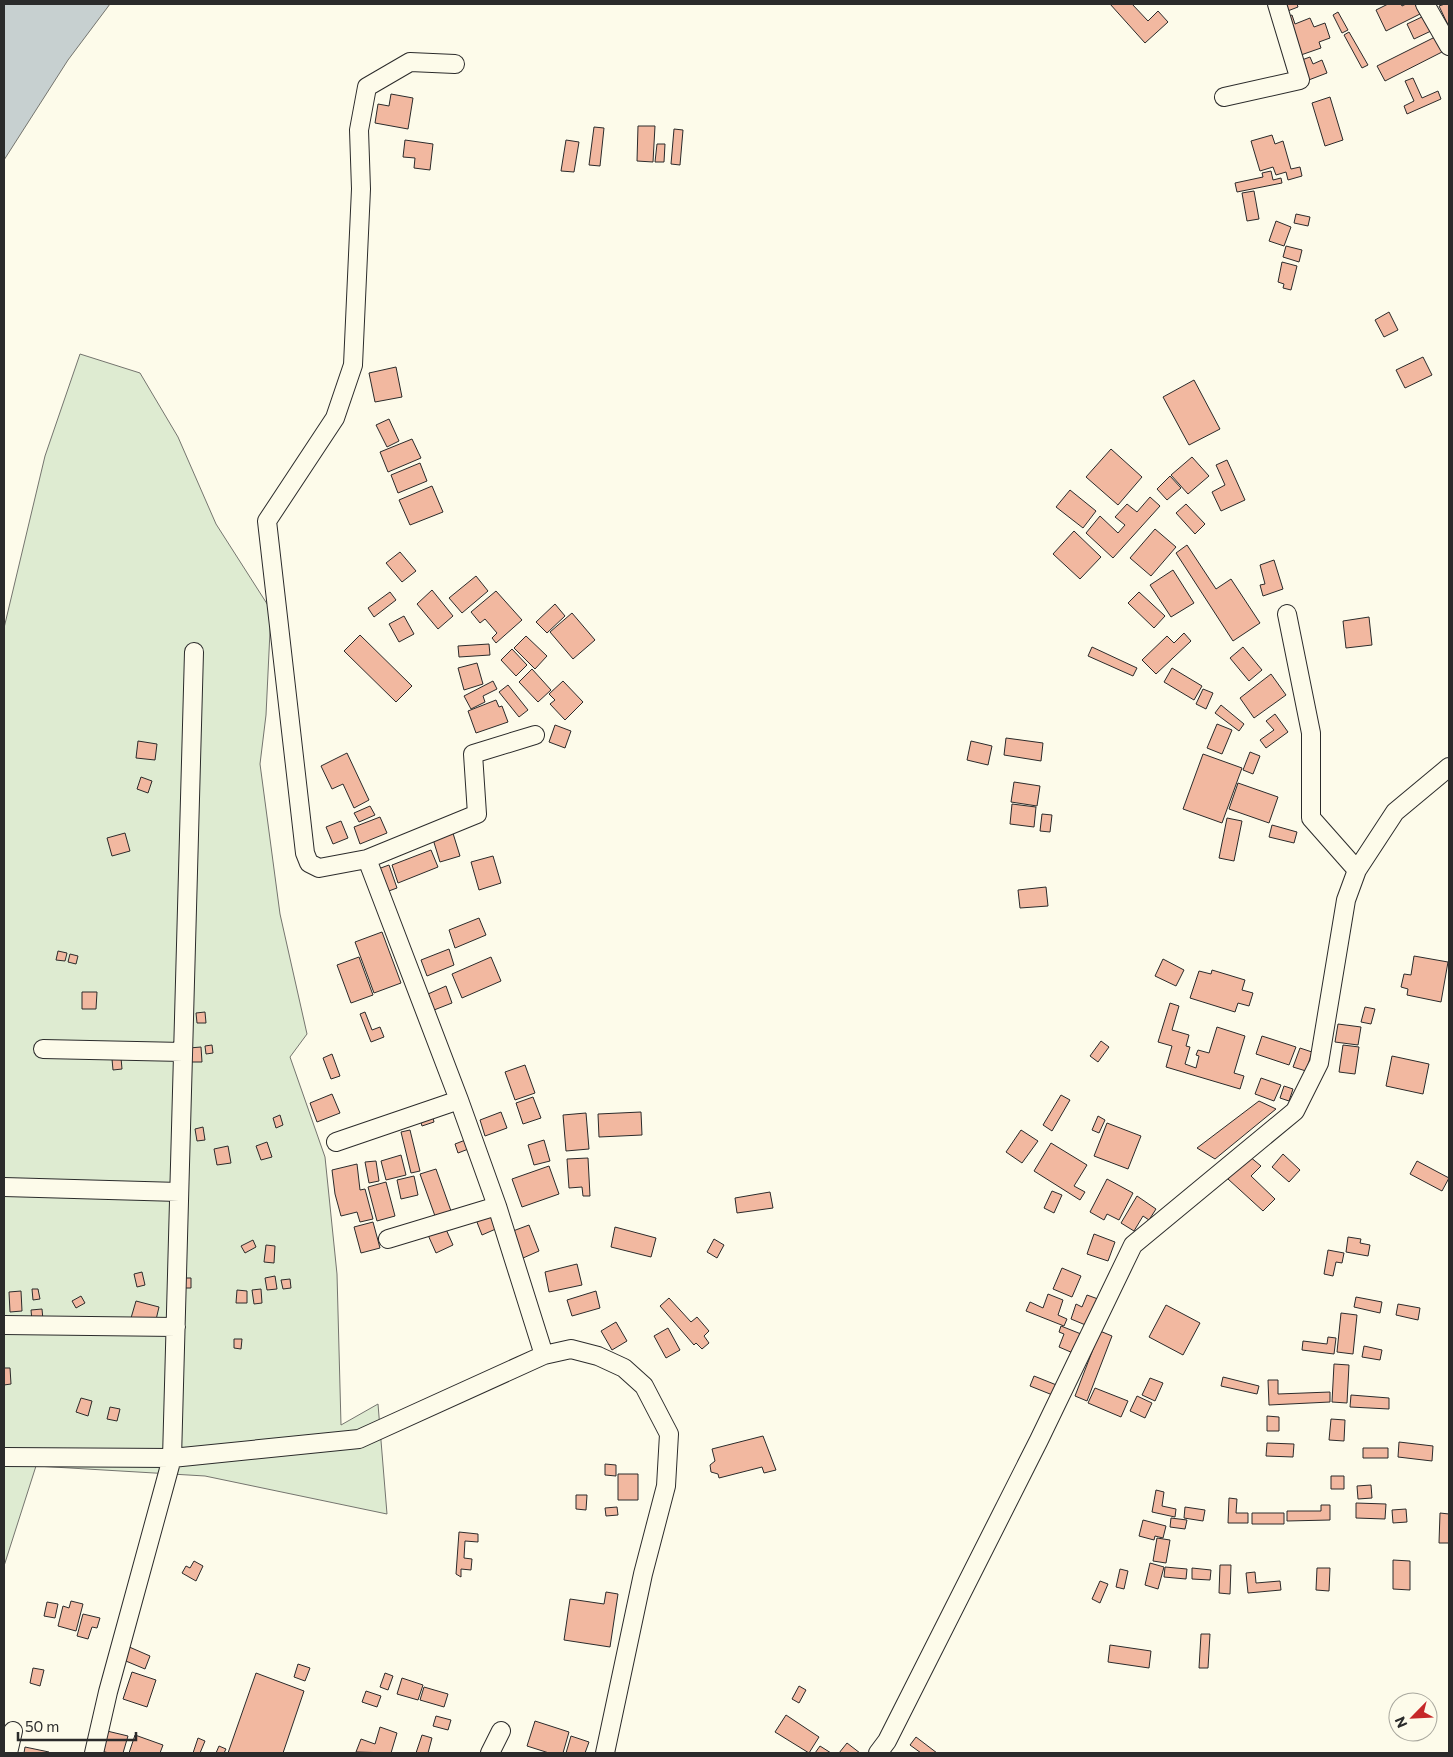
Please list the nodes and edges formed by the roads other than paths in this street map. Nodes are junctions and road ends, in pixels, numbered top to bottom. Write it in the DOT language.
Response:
graph roads {
  1 [pos="1277,4"];
  2 [pos="1427,4"];
  3 [pos="1449,46"];
  4 [pos="455,64"];
  5 [pos="1224,97"];
  6 [pos="1287,614"];
  7 [pos="194,652"];
  8 [pos="536,735"];
  9 [pos="1449,767"];
  10 [pos="367,859"];
  11 [pos="1357,870"];
  12 [pos="43,1050"];
  13 [pos="183,1052"];
  14 [pos="459,1100"];
  15 [pos="336,1142"];
  16 [pos="4,1187"];
  17 [pos="179,1192"];
  18 [pos="497,1206"];
  19 [pos="388,1239"];
  20 [pos="4,1324"];
  21 [pos="176,1328"];
  22 [pos="544,1355"];
  23 [pos="4,1457"];
  24 [pos="172,1458"];
  25 [pos="13,1730"];
  26 [pos="501,1731"];
  27 [pos="8,1753"];
  28 [pos="94,1753"];
  29 [pos="490,1753"];
  30 [pos="605,1753"];
  31 [pos="878,1753"];
  1 -- 5 [label="street"];
  2 -- 3 [label="street"];
  4 -- 10 [label="street"];
  6 -- 11 [label="street"];
  7 -- 13 [label="street"];
  8 -- 10 [label="street"];
  9 -- 11 [label="street"];
  10 -- 14 [label="street"];
  11 -- 31 [label="street"];
  12 -- 13 [label="street"];
  13 -- 17 [label="street"];
  14 -- 15 [label="street"];
  14 -- 18 [label="street"];
  16 -- 17 [label="street"];
  17 -- 21 [label="street"];
  18 -- 19 [label="street"];
  18 -- 22 [label="street"];
  20 -- 21 [label="street"];
  21 -- 24 [label="street"];
  22 -- 24 [label="street"];
  22 -- 30 [label="street"];
  23 -- 24 [label="street"];
  24 -- 28 [label="street"];
  25 -- 27 [label="street"];
  26 -- 29 [label="street"];
}
